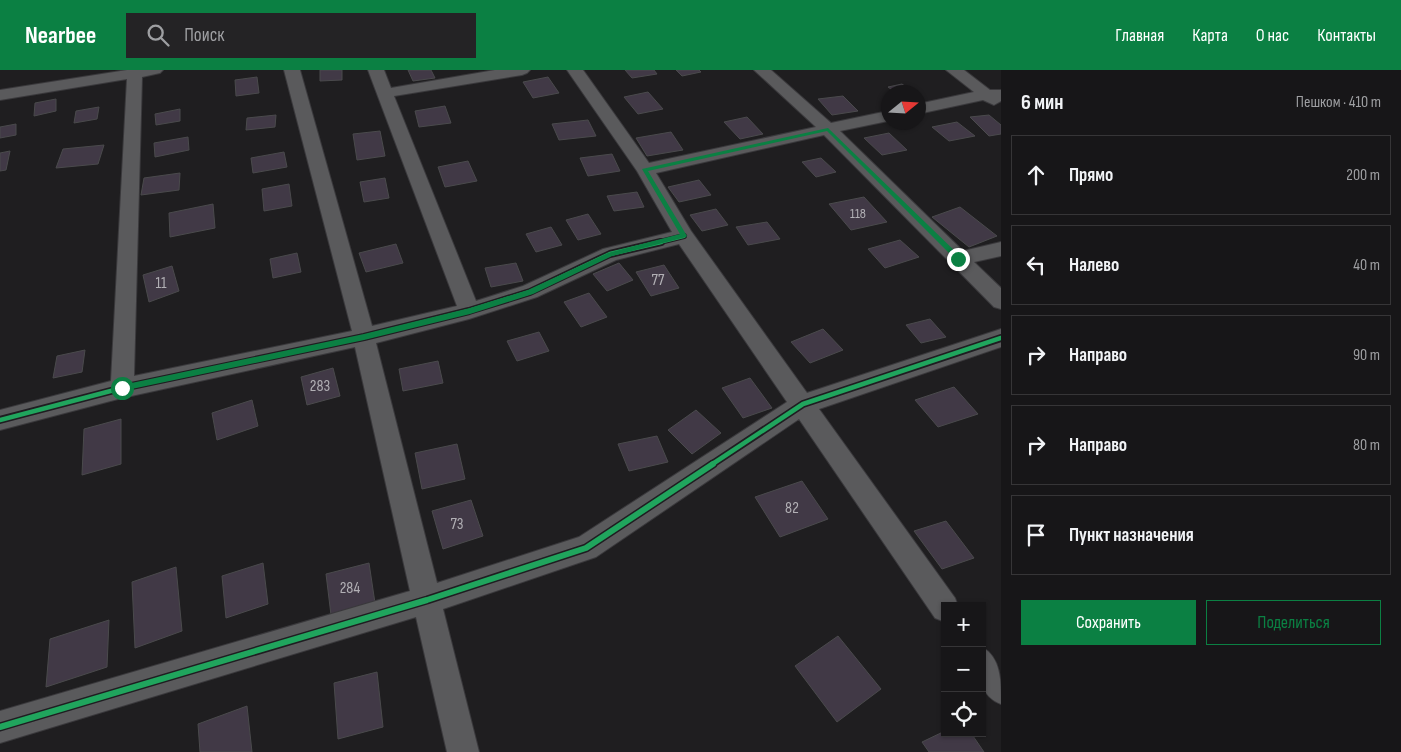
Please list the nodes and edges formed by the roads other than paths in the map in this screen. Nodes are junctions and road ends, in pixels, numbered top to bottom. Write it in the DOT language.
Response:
graph roads {
  1 [pos="155,70"];
  2 [pos="292,70"];
  3 [pos="376,70"];
  4 [pos="522,70"];
  5 [pos="575,70"];
  6 [pos="762,70"];
  7 [pos="954,70"];
  8 [pos="135,72"];
  9 [pos="386,93"];
  10 [pos="994,94"];
  11 [pos="0,95"];
  12 [pos="1001,105"];
  13 [pos="926,107"];
  14 [pos="881,118"];
  15 [pos="828,129"];
  16 [pos="644,170"];
  17 [pos="684,236"];
  18 [pos="1001,249"];
  19 [pos="958,259"];
  20 [pos="1001,301"];
  21 [pos="470,311"];
  22 [pos="364,337"];
  23 [pos="1001,338"];
  24 [pos="122,388"];
  25 [pos="803,404"];
  26 [pos="0,420"];
  27 [pos="427,600"];
  28 [pos="941,602"];
  29 [pos="0,726"];
  30 [pos="463,752"];
  1 -- 8 [label="street"];
  2 -- 22 [label="street"];
  3 -- 9 [label="street"];
  4 -- 9 [label="street"];
  5 -- 16 [label="street"];
  6 -- 15 [label="street"];
  7 -- 10 [label="street"];
  8 -- 11 [label="street"];
  8 -- 24 [label="street"];
  9 -- 21 [label="street"];
  10 -- 12 [label="street"];
  10 -- 13 [label="street"];
  14 -- 15 [label="street"];
  15 -- 16 [label="street"];
  15 -- 19 [label="street"];
  16 -- 17 [label="street"];
  17 -- 21 [label="street"];
  17 -- 25 [label="street"];
  18 -- 19 [label="street"];
  19 -- 20 [label="street"];
  21 -- 22 [label="street"];
  22 -- 24 [label="street"];
  22 -- 27 [label="street"];
  23 -- 25 [label="street"];
  24 -- 26 [label="street"];
  25 -- 27 [label="street"];
  25 -- 28 [label="street"];
  27 -- 29 [label="street"];
  27 -- 30 [label="street"];
}
